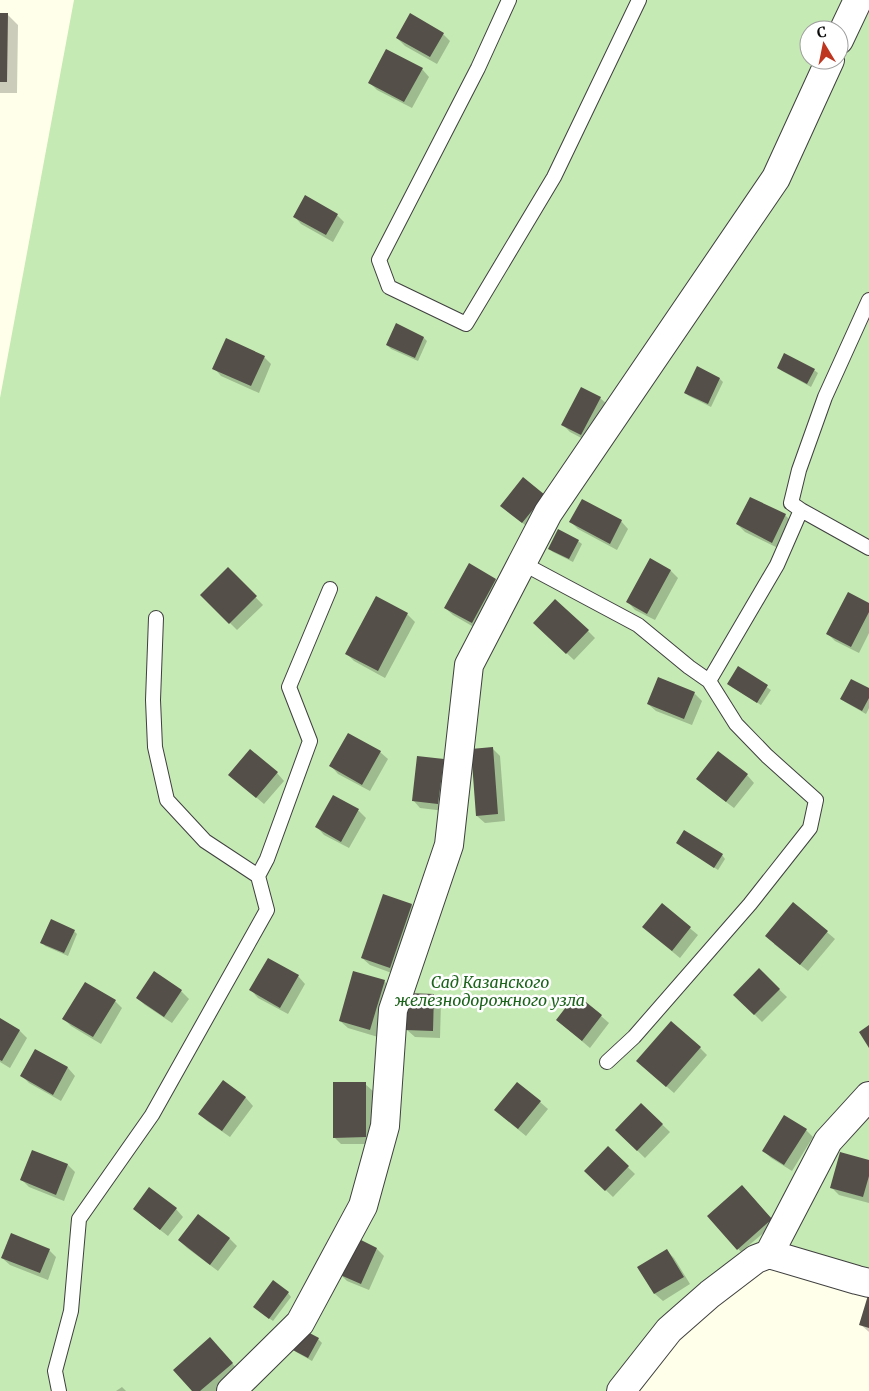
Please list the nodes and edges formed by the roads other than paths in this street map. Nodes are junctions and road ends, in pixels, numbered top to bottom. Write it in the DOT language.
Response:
graph roads {
  1 [pos="509,0"];
  2 [pos="640,0"];
  3 [pos="858,0"];
  4 [pos="848,20"];
  5 [pos="825,70"];
  6 [pos="869,300"];
  7 [pos="801,510"];
  8 [pos="869,548"];
  9 [pos="522,563"];
  10 [pos="330,589"];
  11 [pos="156,618"];
  12 [pos="709,681"];
  13 [pos="258,876"];
  14 [pos="607,1062"];
  15 [pos="869,1096"];
  16 [pos="769,1254"];
  17 [pos="869,1283"];
  18 [pos="55,1371"];
  19 [pos="50,1391"];
  20 [pos="59,1391"];
  21 [pos="231,1391"];
  22 [pos="621,1391"];
  1 -- 2 [label="lane"];
  3 -- 4 [label="street"];
  5 -- 9 [label="street"];
  6 -- 7 [label="lane"];
  7 -- 8 [label="lane"];
  7 -- 12 [label="lane"];
  9 -- 12 [label="lane"];
  9 -- 21 [label="street"];
  10 -- 13 [label="lane"];
  11 -- 13 [label="lane"];
  12 -- 14 [label="lane"];
  13 -- 18 [label="lane"];
  15 -- 16 [label="street"];
  16 -- 17 [label="street"];
  16 -- 22 [label="street"];
  18 -- 19 [label="lane"];
  18 -- 20 [label="lane"];
}
